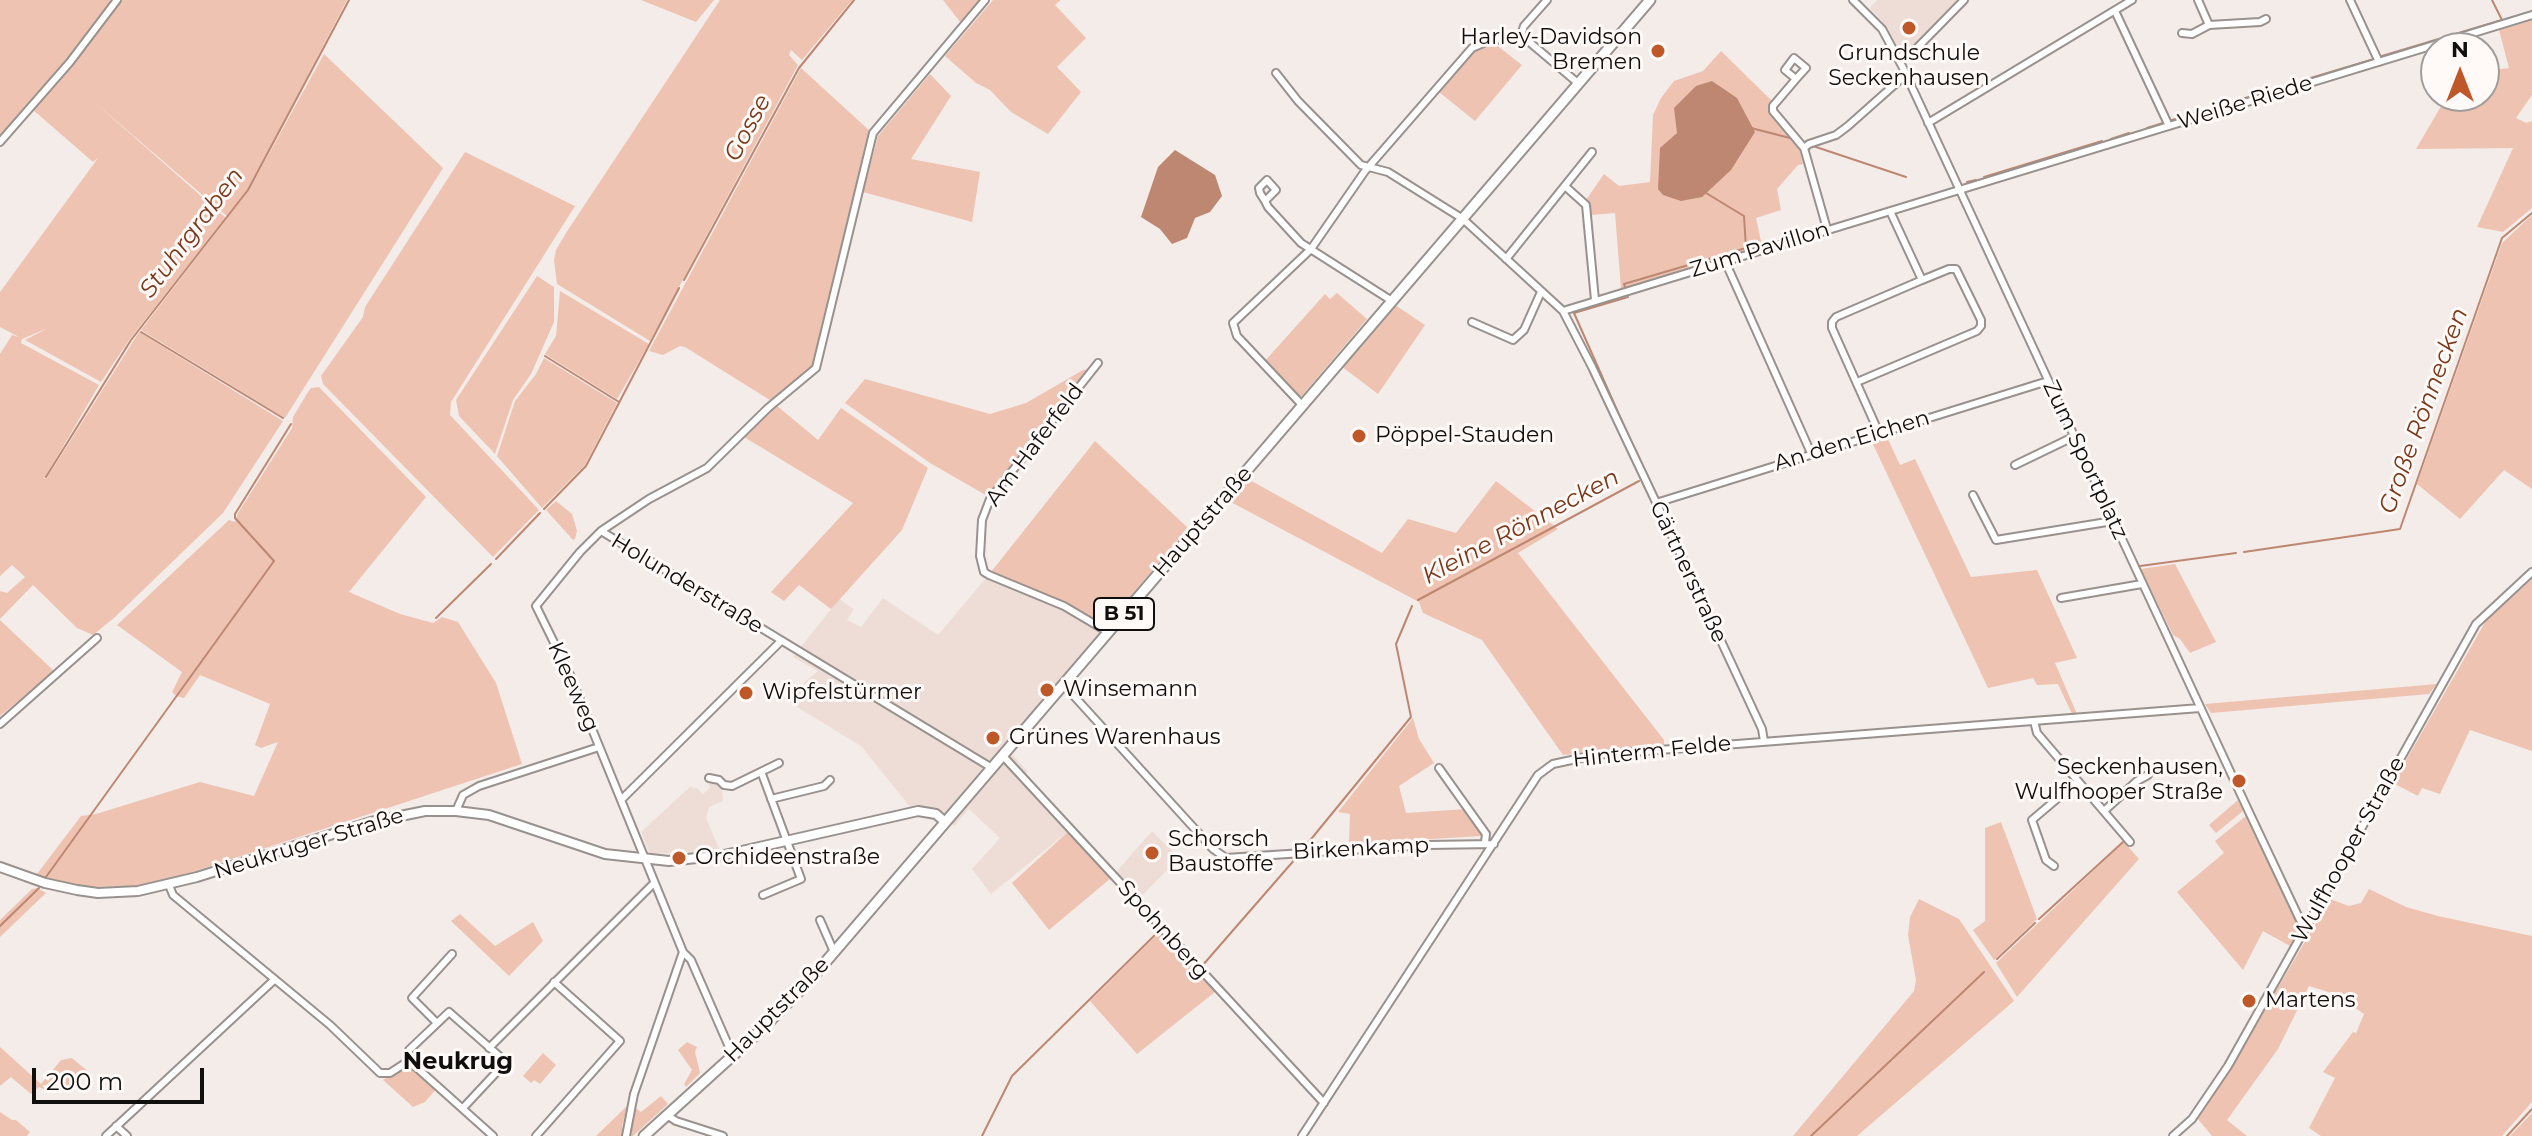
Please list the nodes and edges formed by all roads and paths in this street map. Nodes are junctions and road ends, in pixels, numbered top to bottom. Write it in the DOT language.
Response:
graph roads {
  1 [pos="117,0"];
  2 [pos="985,0"];
  3 [pos="1547,0"];
  4 [pos="1650,0"];
  5 [pos="1853,0"];
  6 [pos="1964,0"];
  7 [pos="2132,0"];
  8 [pos="2198,0"];
  9 [pos="2350,0"];
  10 [pos="2115,11"];
  11 [pos="2532,15"];
  12 [pos="2266,19"];
  13 [pos="2209,25"];
  14 [pos="2182,33"];
  15 [pos="1521,35"];
  16 [pos="1897,58"];
  17 [pos="2379,62"];
  18 [pos="1276,73"];
  19 [pos="1907,77"];
  20 [pos="1796,79"];
  21 [pos="1579,84"];
  22 [pos="1928,123"];
  23 [pos="2169,126"];
  24 [pos="0,142"];
  25 [pos="1804,148"];
  26 [pos="1592,152"];
  27 [pos="1367,168"];
  28 [pos="1566,187"];
  29 [pos="1958,190"];
  30 [pos="1265,201"];
  31 [pos="1890,211"];
  32 [pos="1463,219"];
  33 [pos="1827,229"];
  34 [pos="1311,249"];
  35 [pos="1506,259"];
  36 [pos="1725,261"];
  37 [pos="1922,280"];
  38 [pos="1541,292"];
  39 [pos="1595,300"];
  40 [pos="1392,301"];
  41 [pos="1563,311"];
  42 [pos="1472,322"];
  43 [pos="1098,363"];
  44 [pos="2048,381"];
  45 [pos="1857,382"];
  46 [pos="1303,406"];
  47 [pos="1879,433"];
  48 [pos="2073,437"];
  49 [pos="1811,453"];
  50 [pos="2015,465"];
  51 [pos="1973,495"];
  52 [pos="1656,503"];
  53 [pos="2113,521"];
  54 [pos="601,531"];
  55 [pos="2532,572"];
  56 [pos="2142,584"];
  57 [pos="2061,598"];
  58 [pos="1108,632"];
  59 [pos="97,638"];
  60 [pos="781,641"];
  61 [pos="1063,684"];
  62 [pos="2200,708"];
  63 [pos="2034,721"];
  64 [pos="0,724"];
  65 [pos="1764,741"];
  66 [pos="599,747"];
  67 [pos="1003,756"];
  68 [pos="779,763"];
  69 [pos="992,768"];
  70 [pos="1439,768"];
  71 [pos="762,774"];
  72 [pos="2148,775"];
  73 [pos="709,778"];
  74 [pos="830,780"];
  75 [pos="2078,781"];
  76 [pos="622,799"];
  77 [pos="771,799"];
  78 [pos="456,811"];
  79 [pos="2104,811"];
  80 [pos="944,821"];
  81 [pos="786,842"];
  82 [pos="2130,842"];
  83 [pos="1490,843"];
  84 [pos="645,860"];
  85 [pos="2054,866"];
  86 [pos="0,867"];
  87 [pos="654,883"];
  88 [pos="169,885"];
  89 [pos="763,895"];
  90 [pos="820,920"];
  91 [pos="2307,926"];
  92 [pos="683,952"];
  93 [pos="834,952"];
  94 [pos="452,954"];
  95 [pos="274,980"];
  96 [pos="554,982"];
  97 [pos="436,1022"];
  98 [pos="489,1048"];
  99 [pos="733,1056"];
  100 [pos="407,1062"];
  101 [pos="1324,1103"];
  102 [pos="463,1108"];
  103 [pos="667,1115"];
  104 [pos="116,1126"];
  105 [pos="106,1136"];
  106 [pos="127,1136"];
  107 [pos="493,1136"];
  108 [pos="536,1136"];
  109 [pos="626,1136"];
  110 [pos="644,1136"];
  111 [pos="723,1136"];
  112 [pos="1302,1136"];
  113 [pos="2173,1136"];
  1 -- 24 [label="street"];
  2 -- 54 [label="street, Holunderstraße"];
  3 -- 15 [label="street"];
  4 -- 21 [label="main road, Hauptstraße / B 51"];
  5 -- 16 [label="street, Zum Sportplatz"];
  6 -- 16 [label="street"];
  7 -- 10 [label="street"];
  8 -- 13 [label="street"];
  9 -- 17 [label="street"];
  10 -- 22 [label="street"];
  10 -- 23 [label="street"];
  11 -- 17 [label="street, Weiße Riede"];
  12 -- 13 [label="street"];
  13 -- 14 [label="street"];
  15 -- 21 [label="street"];
  15 -- 27 [label="street"];
  16 -- 19 [label="street, Zum Sportplatz"];
  17 -- 23 [label="street, Weiße Riede"];
  18 -- 27 [label="street"];
  19 -- 22 [label="street, Zum Sportplatz"];
  19 -- 25 [label="street"];
  20 -- 25 [label="street"];
  21 -- 32 [label="main road, Hauptstraße / B 51"];
  22 -- 29 [label="street, Zum Sportplatz"];
  23 -- 29 [label="street, Weiße Riede"];
  25 -- 33 [label="street"];
  26 -- 28 [label="street"];
  27 -- 32 [label="street, Gärtnerstraße"];
  27 -- 34 [label="street"];
  28 -- 35 [label="street"];
  28 -- 39 [label="street"];
  29 -- 31 [label="street, Zum Pavillon"];
  29 -- 44 [label="street, Zum Sportplatz"];
  30 -- 34 [label="street"];
  31 -- 33 [label="street, Zum Pavillon"];
  31 -- 37 [label="street"];
  32 -- 35 [label="street, Gärtnerstraße"];
  32 -- 40 [label="main road, Hauptstraße / B 51"];
  33 -- 36 [label="street, Zum Pavillon"];
  34 -- 40 [label="street"];
  34 -- 46 [label="street"];
  35 -- 38 [label="street, Gärtnerstraße"];
  36 -- 39 [label="street, Zum Pavillon"];
  36 -- 49 [label="street"];
  37 -- 45 [label="street"];
  37 -- 45 [label="street"];
  38 -- 41 [label="street, Gärtnerstraße"];
  38 -- 42 [label="street"];
  39 -- 41 [label="street, Zum Pavillon"];
  40 -- 46 [label="main road, Hauptstraße / B 51"];
  41 -- 52 [label="street, Gärtnerstraße"];
  43 -- 58 [label="street, Am Haferfeld"];
  44 -- 47 [label="street, An den Eichen"];
  44 -- 48 [label="street, Zum Sportplatz"];
  45 -- 47 [label="street"];
  46 -- 58 [label="main road, Hauptstraße / B 51"];
  47 -- 49 [label="street, An den Eichen"];
  48 -- 50 [label="street"];
  48 -- 53 [label="street, Zum Sportplatz"];
  49 -- 52 [label="street, An den Eichen"];
  51 -- 53 [label="street"];
  52 -- 65 [label="street, Gärtnerstraße"];
  53 -- 56 [label="street, Zum Sportplatz"];
  54 -- 60 [label="street, Holunderstraße"];
  54 -- 66 [label="street, Kleeweg"];
  55 -- 91 [label="street, Wulfhooper Straße"];
  56 -- 57 [label="street"];
  56 -- 62 [label="street, Zum Sportplatz"];
  58 -- 61 [label="main road, Hauptstraße / B 51"];
  59 -- 64 [label="street"];
  60 -- 69 [label="street, Holunderstraße"];
  60 -- 76 [label="street"];
  61 -- 67 [label="main road, Hauptstraße / B 51"];
  61 -- 83 [label="street, Birkenkamp"];
  62 -- 63 [label="street, Hinterm Felde"];
  62 -- 91 [label="street, Zum Sportplatz"];
  63 -- 65 [label="street, Hinterm Felde"];
  63 -- 75 [label="street"];
  65 -- 83 [label="street, Hinterm Felde"];
  66 -- 76 [label="street, Kleeweg"];
  66 -- 78 [label="street"];
  67 -- 69 [label="main road, Hauptstraße / B 51"];
  67 -- 101 [label="street, Spohnberg"];
  68 -- 71 [label="street"];
  69 -- 80 [label="main road, Hauptstraße / B 51"];
  70 -- 83 [label="street"];
  71 -- 73 [label="street"];
  71 -- 77 [label="street"];
  72 -- 79 [label="street"];
  74 -- 77 [label="street"];
  75 -- 79 [label="street"];
  75 -- 85 [label="street"];
  76 -- 84 [label="street, Kleeweg"];
  77 -- 81 [label="street"];
  78 -- 84 [label="street, Neukruger Straße"];
  78 -- 88 [label="street, Neukruger Straße"];
  79 -- 82 [label="street"];
  80 -- 81 [label="street, Neukruger Straße"];
  80 -- 93 [label="main road, Hauptstraße / B 51"];
  81 -- 84 [label="street, Neukruger Straße"];
  81 -- 89 [label="street"];
  83 -- 101 [label="street, Hinterm Felde"];
  84 -- 87 [label="street"];
  86 -- 88 [label="street, Neukruger Straße"];
  87 -- 92 [label="street"];
  87 -- 96 [label="street"];
  88 -- 95 [label="street"];
  90 -- 93 [label="street"];
  91 -- 113 [label="street, Wulfhooper Straße"];
  92 -- 99 [label="street"];
  92 -- 109 [label="street"];
  93 -- 99 [label="main road, Hauptstraße / B 51"];
  94 -- 97 [label="street"];
  95 -- 100 [label="street"];
  95 -- 104 [label="street"];
  96 -- 98 [label="street"];
  96 -- 108 [label="street"];
  97 -- 98 [label="street"];
  97 -- 100 [label="street"];
  98 -- 102 [label="street"];
  99 -- 103 [label="main road, Hauptstraße / B 51"];
  100 -- 102 [label="street"];
  101 -- 112 [label="street, Hinterm Felde"];
  102 -- 107 [label="street"];
  103 -- 110 [label="main road, Hauptstraße / B 51"];
  103 -- 111 [label="street"];
  104 -- 105 [label="street"];
  104 -- 106 [label="street"];
}
